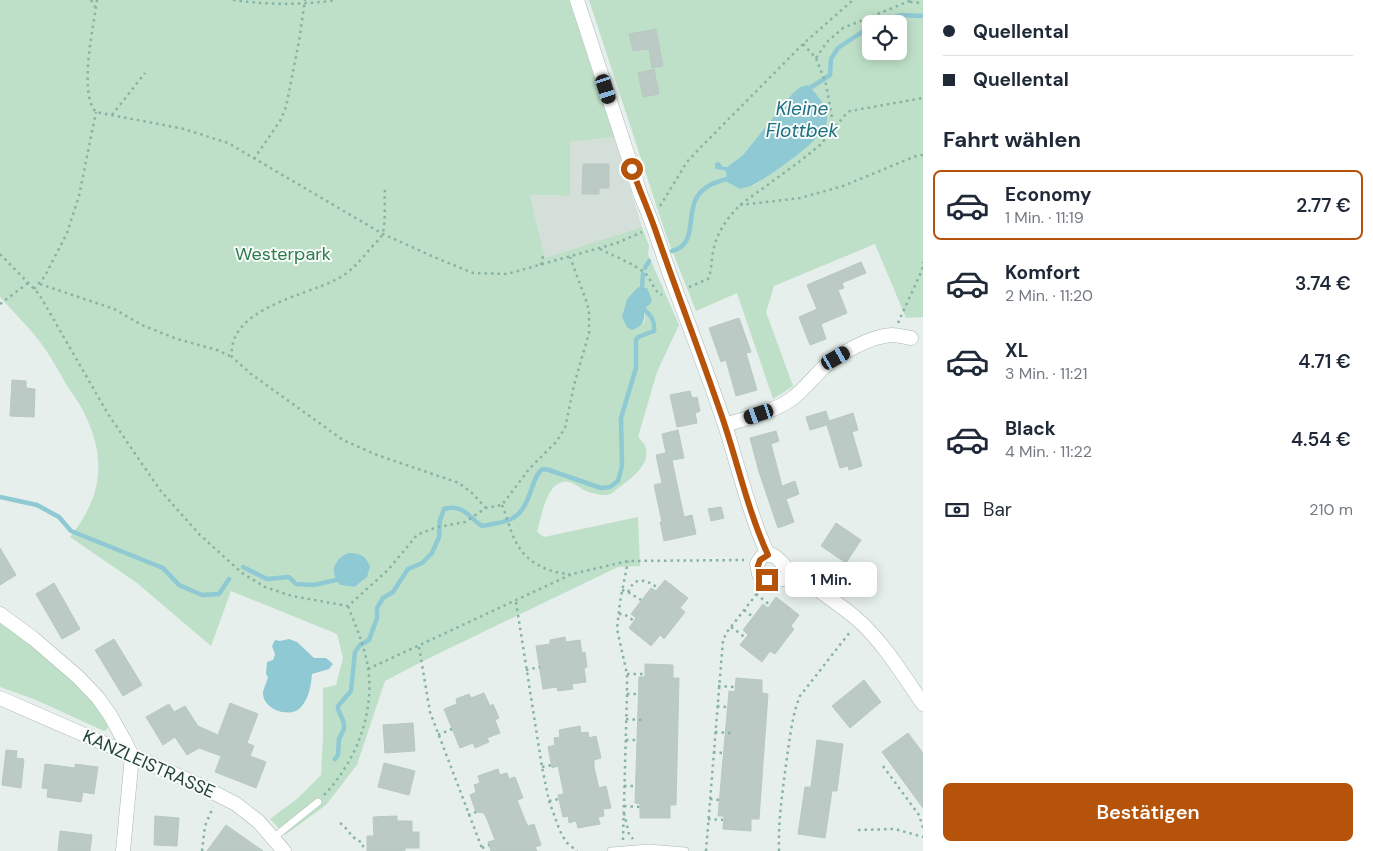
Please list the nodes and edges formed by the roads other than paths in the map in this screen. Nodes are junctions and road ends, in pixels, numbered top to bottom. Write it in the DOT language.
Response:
graph roads {
  1 [pos="577,0"];
  2 [pos="911,338"];
  3 [pos="725,425"];
  4 [pos="768,555"];
  5 [pos="793,576"];
  6 [pos="0,614"];
  7 [pos="0,698"];
  8 [pos="923,704"];
  9 [pos="132,756"];
  10 [pos="318,802"];
  11 [pos="273,838"];
  12 [pos="123,851"];
  13 [pos="284,851"];
  14 [pos="611,851"];
  15 [pos="685,851"];
  1 -- 3 [label="street"];
  2 -- 3 [label="street"];
  3 -- 4 [label="street"];
  4 -- 5 [label="street"];
  4 -- 5 [label="street"];
  5 -- 8 [label="street"];
  6 -- 9 [label="street"];
  7 -- 9 [label="street, KANZLEISTRASSE"];
  9 -- 11 [label="street, KANZLEISTRASSE"];
  9 -- 12 [label="street"];
  10 -- 11 [label="lane"];
  11 -- 13 [label="street, KANZLEISTRASSE"];
  14 -- 15 [label="lane"];
}
